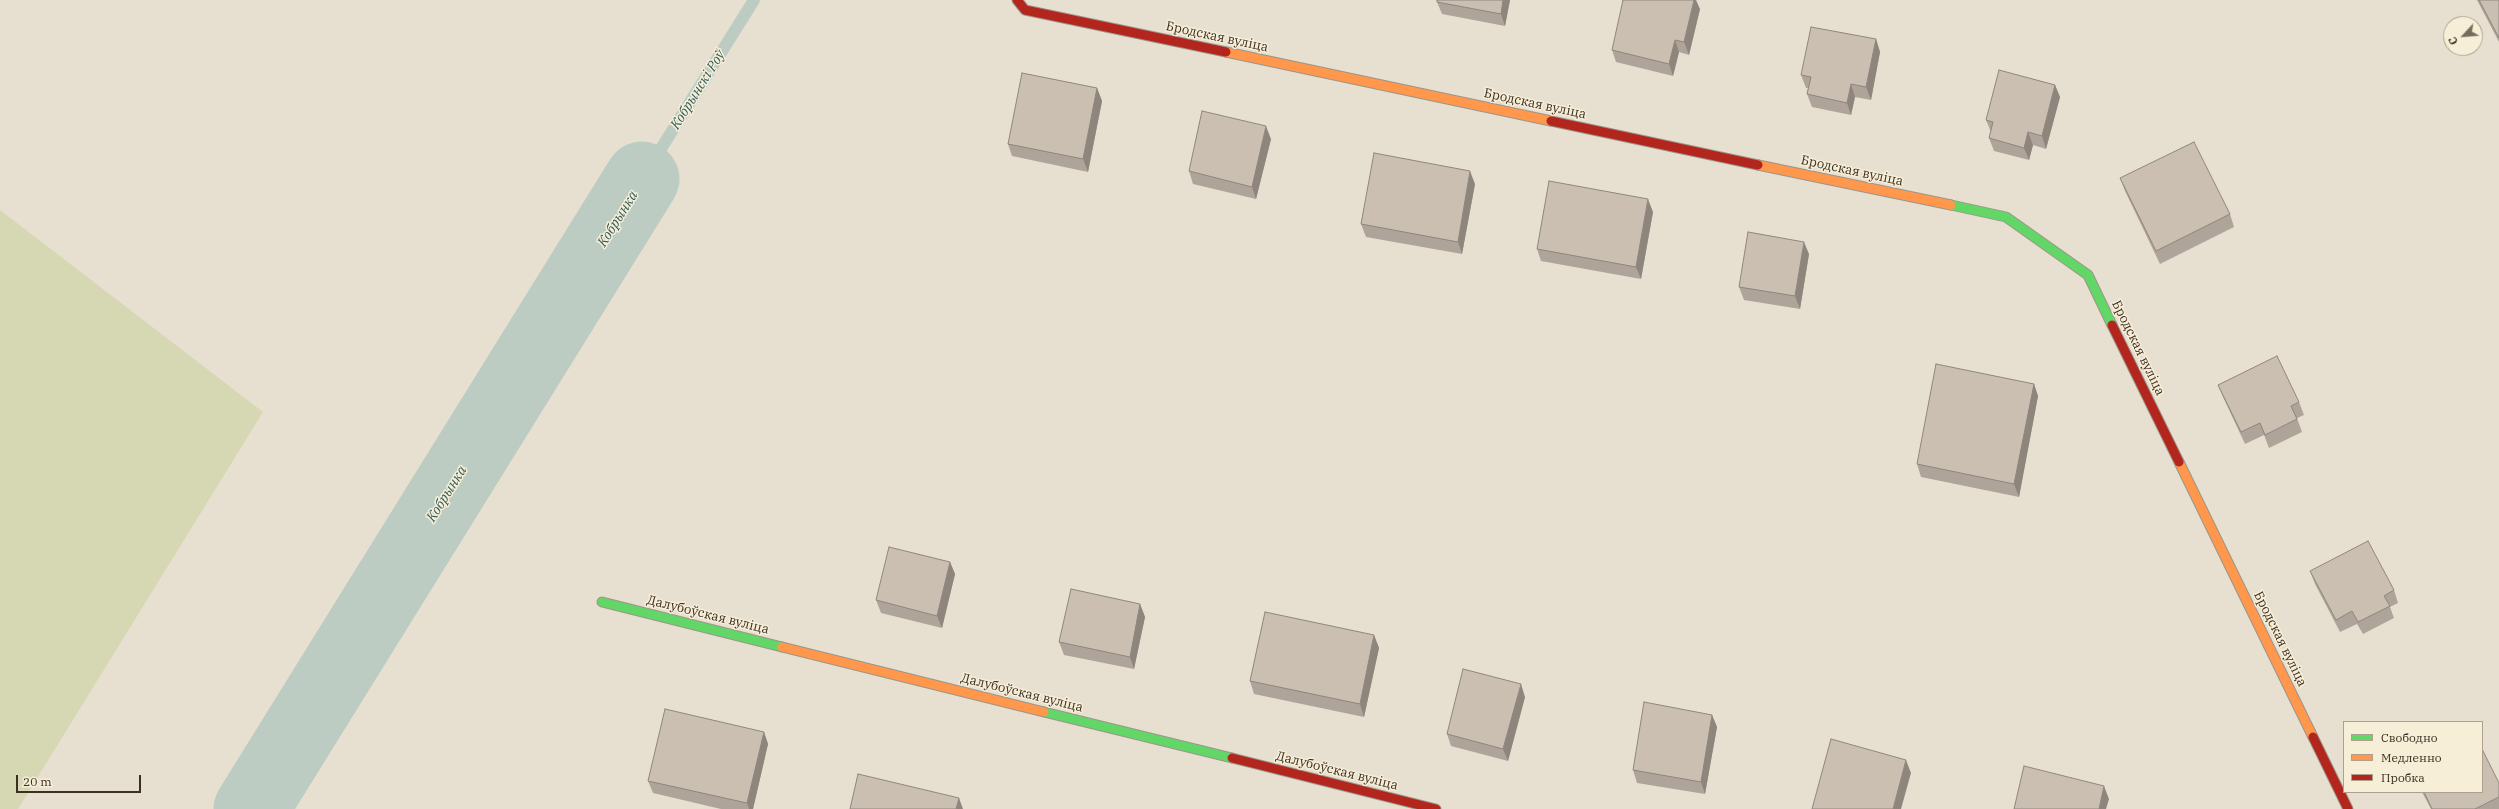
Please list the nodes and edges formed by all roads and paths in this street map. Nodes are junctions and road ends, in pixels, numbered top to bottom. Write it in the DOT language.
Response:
graph roads {
  1 [pos="1017,0"];
  2 [pos="602,602"];
  3 [pos="1436,809"];
  4 [pos="2348,809"];
  1 -- 4 [label="street, Бродская вуліца"];
  2 -- 3 [label="street, Далубоўская вуліца"];
}
